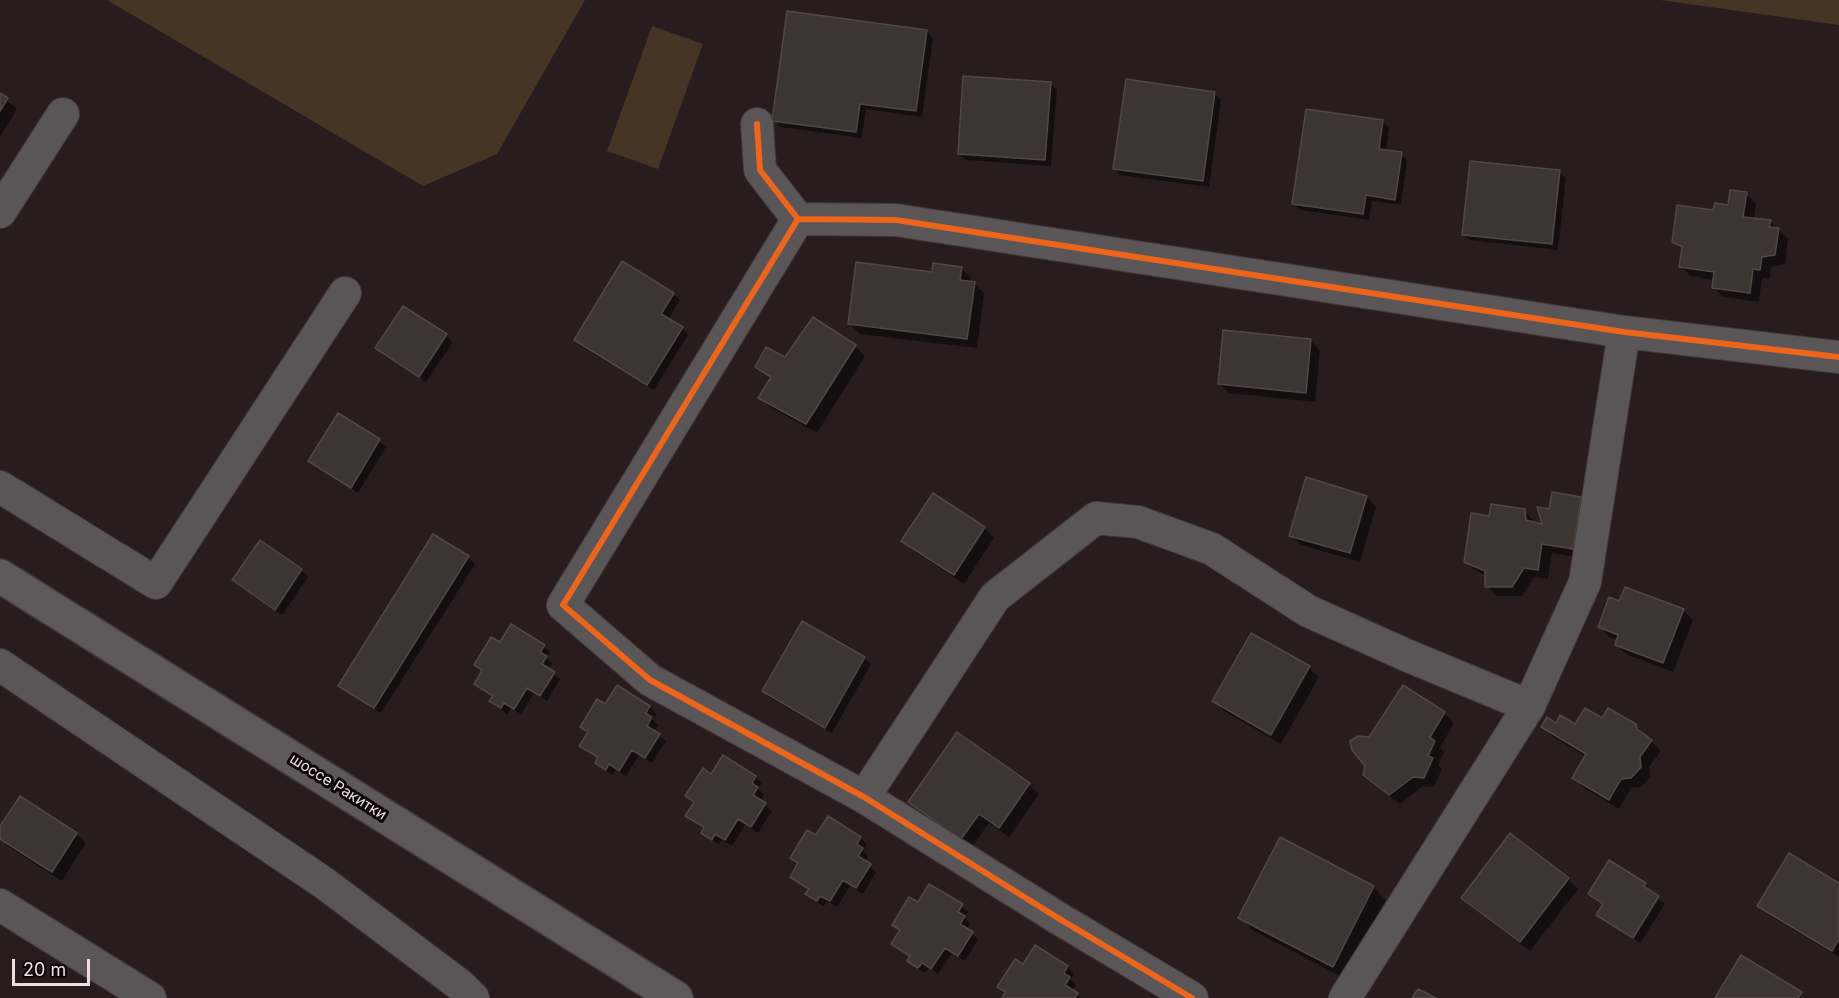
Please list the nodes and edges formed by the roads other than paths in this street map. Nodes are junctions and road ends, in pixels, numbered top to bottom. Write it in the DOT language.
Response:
graph roads {
  1 [pos="63,114"];
  2 [pos="758,124"];
  3 [pos="0,212"];
  4 [pos="798,219"];
  5 [pos="345,293"];
  6 [pos="1624,332"];
  7 [pos="1839,357"];
  8 [pos="0,487"];
  9 [pos="0,576"];
  10 [pos="0,665"];
  11 [pos="1529,706"];
  12 [pos="864,797"];
  13 [pos="0,904"];
  14 [pos="138,995"];
  15 [pos="473,998"];
  16 [pos="676,998"];
  17 [pos="1192,998"];
  18 [pos="1345,998"];
  1 -- 3 [label="street"];
  2 -- 4 [label="street"];
  4 -- 6 [label="street"];
  4 -- 12 [label="street"];
  5 -- 8 [label="street"];
  6 -- 7 [label="street"];
  6 -- 11 [label="street"];
  9 -- 16 [label="main road, шоссе Ракитки"];
  10 -- 15 [label="street"];
  11 -- 12 [label="street"];
  11 -- 18 [label="street"];
  12 -- 17 [label="street"];
  13 -- 14 [label="street"];
}
